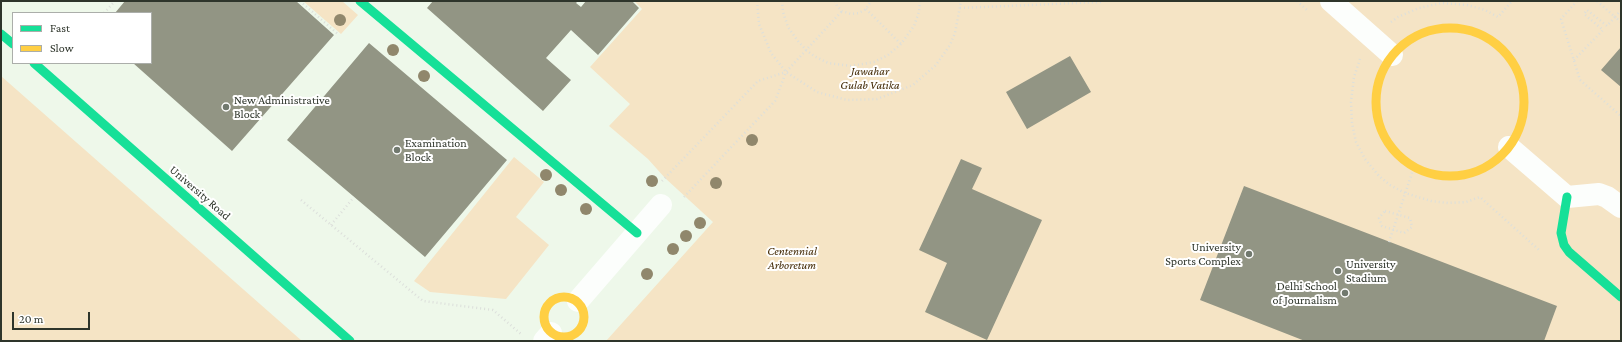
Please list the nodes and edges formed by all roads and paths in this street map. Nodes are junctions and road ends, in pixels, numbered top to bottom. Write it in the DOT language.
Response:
graph roads {
  1 [pos="114,1"];
  2 [pos="300,1"];
  3 [pos="360,1"];
  4 [pos="757,1"];
  5 [pos="782,1"];
  6 [pos="835,1"];
  7 [pos="871,1"];
  8 [pos="920,1"];
  9 [pos="961,1"];
  10 [pos="1297,1"];
  11 [pos="1331,1"];
  12 [pos="1512,1"];
  13 [pos="1577,1"];
  14 [pos="1598,1"];
  15 [pos="1102,2"];
  16 [pos="960,8"];
  17 [pos="866,9"];
  18 [pos="1308,10"];
  19 [pos="1621,10"];
  20 [pos="842,11"];
  21 [pos="105,12"];
  22 [pos="1615,17"];
  23 [pos="1621,22"];
  24 [pos="1386,27"];
  25 [pos="1,34"];
  26 [pos="339,35"];
  27 [pos="12,43"];
  28 [pos="901,44"];
  29 [pos="806,50"];
  30 [pos="1392,54"];
  31 [pos="1360,56"];
  32 [pos="1574,60"];
  33 [pos="35,64"];
  34 [pos="786,72"];
  35 [pos="1621,116"];
  36 [pos="1509,147"];
  37 [pos="1414,168"];
  38 [pos="1405,193"];
  39 [pos="354,197"];
  40 [pos="1567,197"];
  41 [pos="301,200"];
  42 [pos="662,205"];
  43 [pos="1621,206"];
  44 [pos="1398,214"];
  45 [pos="331,225"];
  46 [pos="1393,230"];
  47 [pos="638,233"];
  48 [pos="1389,242"];
  49 [pos="1544,254"];
  50 [pos="1621,297"];
  51 [pos="578,301"];
  52 [pos="523,336"];
  53 [pos="548,337"];
  54 [pos="350,341"];
  1 -- 21 [label="path"];
  2 -- 26 [label="path"];
  3 -- 47 [label="street"];
  4 -- 34 [label="path"];
  5 -- 29 [label="path"];
  6 -- 20 [label="path"];
  7 -- 17 [label="path"];
  8 -- 28 [label="path"];
  9 -- 16 [label="path"];
  10 -- 18 [label="path"];
  11 -- 30 [label="street"];
  12 -- 24 [label="path"];
  13 -- 32 [label="path"];
  14 -- 22 [label="path"];
  15 -- 16 [label="path"];
  16 -- 34 [label="path"];
  17 -- 20 [label="path"];
  17 -- 28 [label="path"];
  19 -- 22 [label="path"];
  20 -- 29 [label="path"];
  22 -- 23 [label="path"];
  22 -- 32 [label="path"];
  25 -- 27 [label="street"];
  28 -- 29 [label="path"];
  29 -- 34 [label="path"];
  30 -- 36 [label="street"];
  30 -- 37 [label="street"];
  31 -- 38 [label="path"];
  32 -- 35 [label="path"];
  33 -- 54 [label="street, University Road"];
  34 -- 42 [label="path"];
  34 -- 42 [label="path"];
  36 -- 37 [label="street"];
  36 -- 40 [label="street"];
  37 -- 38 [label="path"];
  38 -- 44 [label="path"];
  38 -- 49 [label="path"];
  39 -- 45 [label="path"];
  40 -- 43 [label="street"];
  40 -- 50 [label="street"];
  41 -- 45 [label="path"];
  42 -- 47 [label="street"];
  44 -- 46 [label="path"];
  44 -- 46 [label="path"];
  44 -- 46 [label="path"];
  45 -- 52 [label="path"];
  46 -- 48 [label="path"];
  47 -- 51 [label="street"];
  51 -- 53 [label="street"];
  51 -- 53 [label="street"];
}
